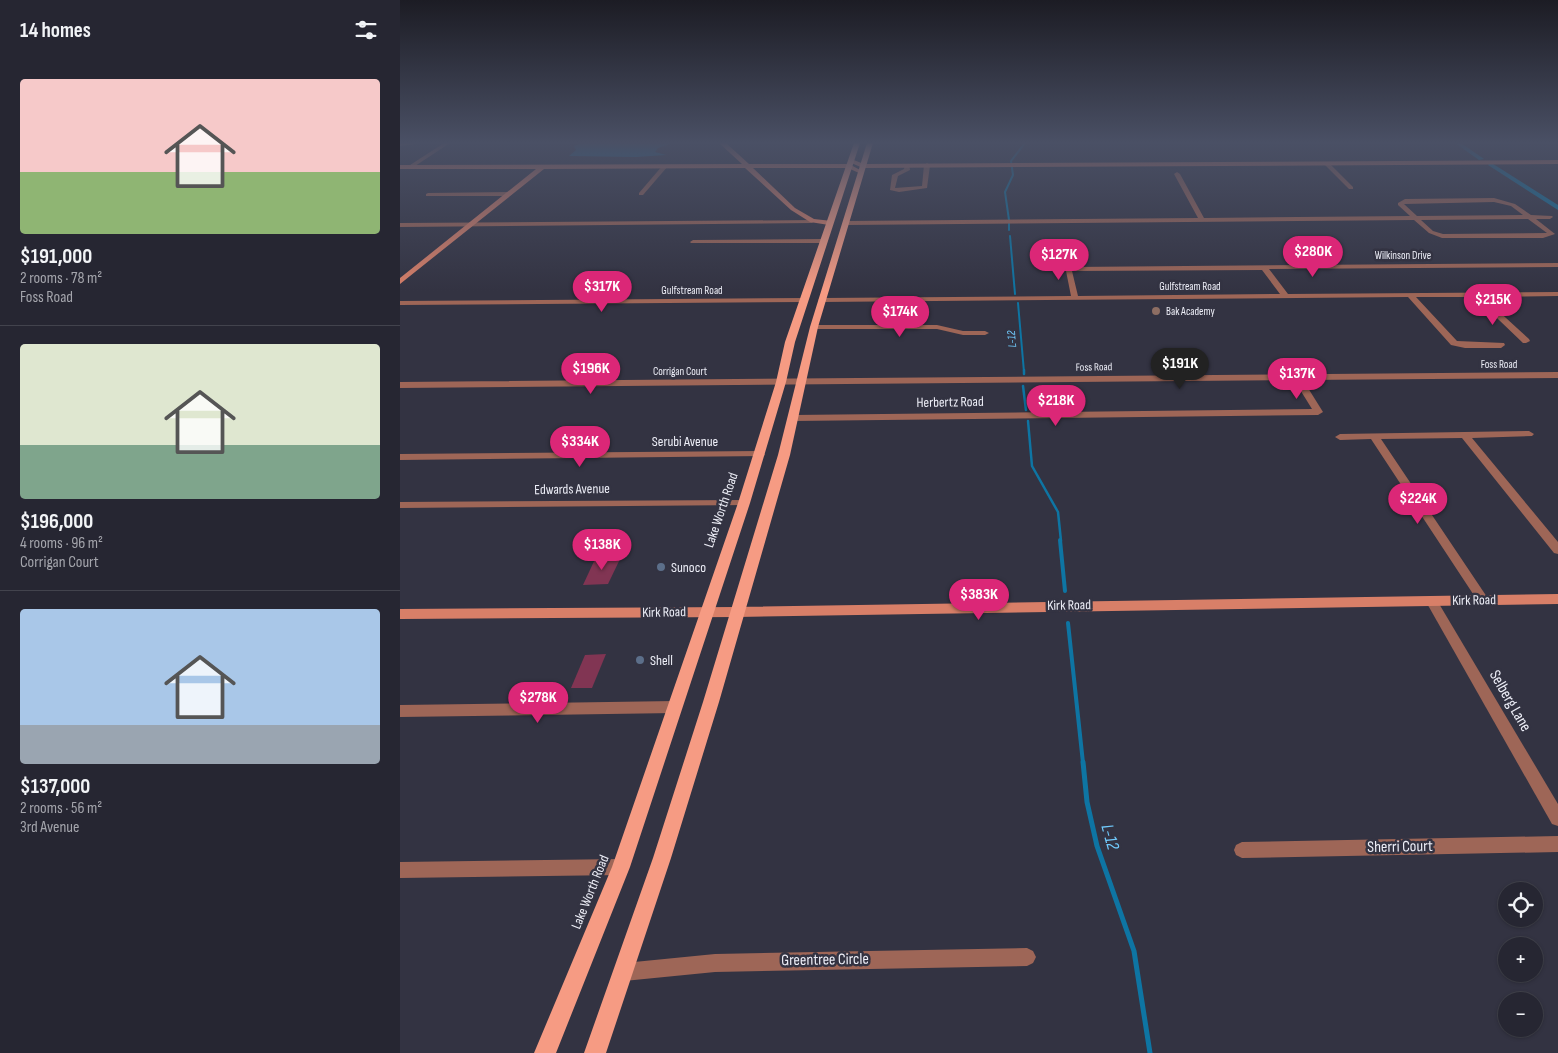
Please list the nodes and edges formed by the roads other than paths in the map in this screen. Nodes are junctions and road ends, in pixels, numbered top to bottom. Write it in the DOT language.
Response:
graph roads {
  1 [pos="774,192"];
  2 [pos="840,192"];
  3 [pos="855,192"];
  4 [pos="1187,192"];
  5 [pos="509,194"];
  6 [pos="428,195"];
  7 [pos="835,206"];
  8 [pos="1531,217"];
  9 [pos="1550,217"];
  10 [pos="1416,218"];
  11 [pos="1202,220"];
  12 [pos="812,221"];
  13 [pos="829,223"];
  14 [pos="846,223"];
  15 [pos="400,225"];
  16 [pos="471,225"];
  17 [pos="841,240"];
  18 [pos="823,241"];
  19 [pos="693,242"];
  20 [pos="1065,257"];
  21 [pos="1558,265"];
  22 [pos="1264,267"];
  23 [pos="1068,269"];
  24 [pos="812,276"];
  25 [pos="400,282"];
  26 [pos="1558,294"];
  27 [pos="1476,295"];
  28 [pos="1411,296"];
  29 [pos="1286,297"];
  30 [pos="1075,298"];
  31 [pos="804,300"];
  32 [pos="822,300"];
  33 [pos="400,303"];
  34 [pos="814,327"];
  35 [pos="985,333"];
  36 [pos="1526,341"];
  37 [pos="1501,345"];
  38 [pos="1558,375"];
  39 [pos="1297,377"];
  40 [pos="781,382"];
  41 [pos="801,382"];
  42 [pos="400,385"];
  43 [pos="793,418"];
  44 [pos="1528,434"];
  45 [pos="1465,435"];
  46 [pos="1340,436"];
  47 [pos="1374,436"];
  48 [pos="760,454"];
  49 [pos="400,457"];
  50 [pos="744,503"];
  51 [pos="400,505"];
  52 [pos="1558,550"];
  53 [pos="1558,599"];
  54 [pos="1431,600"];
  55 [pos="1483,600"];
  56 [pos="706,612"];
  57 [pos="737,612"];
  58 [pos="400,614"];
  59 [pos="675,707"];
  60 [pos="400,710"];
  61 [pos="1558,819"];
  62 [pos="1558,844"];
  63 [pos="1242,850"];
  64 [pos="621,867"];
  65 [pos="400,870"];
  66 [pos="1027,957"];
  67 [pos="624,972"];
  68 [pos="545,1053"];
  69 [pos="595,1053"];
  1 -- 12 [label="street"];
  2 -- 7 [label="main road, Lake Worth Road"];
  3 -- 14 [label="main road"];
  4 -- 11 [label="street"];
  5 -- 6 [label="street"];
  5 -- 16 [label="street"];
  7 -- 13 [label="main road, Lake Worth Road"];
  7 -- 14 [label="main road"];
  8 -- 9 [label="street"];
  8 -- 10 [label="street"];
  8 -- 10 [label="street"];
  8 -- 10 [label="street"];
  10 -- 11 [label="street"];
  11 -- 14 [label="street"];
  12 -- 13 [label="street"];
  12 -- 16 [label="street"];
  13 -- 17 [label="main road"];
  13 -- 18 [label="main road, Lake Worth Road"];
  14 -- 17 [label="main road"];
  15 -- 16 [label="street"];
  16 -- 25 [label="street"];
  17 -- 32 [label="main road"];
  18 -- 19 [label="street"];
  18 -- 24 [label="main road, Lake Worth Road"];
  20 -- 23 [label="street"];
  21 -- 22 [label="street, Wilkinson Drive"];
  22 -- 23 [label="street, Wilkinson Drive"];
  22 -- 29 [label="street"];
  23 -- 30 [label="street"];
  24 -- 31 [label="main road, Lake Worth Road"];
  24 -- 32 [label="main road"];
  26 -- 27 [label="street, Gulfstream Road"];
  27 -- 28 [label="street, Gulfstream Road"];
  27 -- 36 [label="street"];
  28 -- 29 [label="street, Gulfstream Road"];
  28 -- 37 [label="street"];
  29 -- 30 [label="street, Gulfstream Road"];
  30 -- 32 [label="street, Gulfstream Road"];
  31 -- 33 [label="street, Gulfstream Road"];
  31 -- 34 [label="main road"];
  31 -- 40 [label="main road, Lake Worth Road"];
  32 -- 34 [label="main road"];
  34 -- 35 [label="street"];
  34 -- 41 [label="main road"];
  38 -- 39 [label="street, Foss Road"];
  39 -- 41 [label="street, Foss Road"];
  39 -- 43 [label="street, Herbertz Road"];
  40 -- 41 [label="street, Foss Road"];
  40 -- 42 [label="street, Corrigan Court"];
  40 -- 48 [label="main road, Lake Worth Road"];
  41 -- 43 [label="main road"];
  43 -- 57 [label="main road"];
  44 -- 45 [label="street"];
  45 -- 47 [label="street"];
  45 -- 52 [label="street"];
  46 -- 47 [label="street"];
  47 -- 55 [label="street"];
  48 -- 49 [label="street, Serubi Avenue"];
  48 -- 50 [label="main road, Lake Worth Road"];
  50 -- 51 [label="street, Edwards Avenue"];
  50 -- 56 [label="main road, Lake Worth Road"];
  53 -- 55 [label="street, Kirk Road"];
  54 -- 55 [label="street, Kirk Road"];
  54 -- 57 [label="street, Kirk Road"];
  54 -- 61 [label="street, Selberg Lane"];
  56 -- 57 [label="street, Kirk Road"];
  56 -- 58 [label="street, Kirk Road"];
  56 -- 59 [label="main road, Lake Worth Road"];
  57 -- 67 [label="main road"];
  59 -- 60 [label="street"];
  59 -- 64 [label="main road, Lake Worth Road"];
  62 -- 63 [label="street, Sherri Court"];
  64 -- 65 [label="street"];
  64 -- 68 [label="main road, Lake Worth Road"];
  66 -- 67 [label="street, Greentree Circle"];
  67 -- 69 [label="main road"];
}
